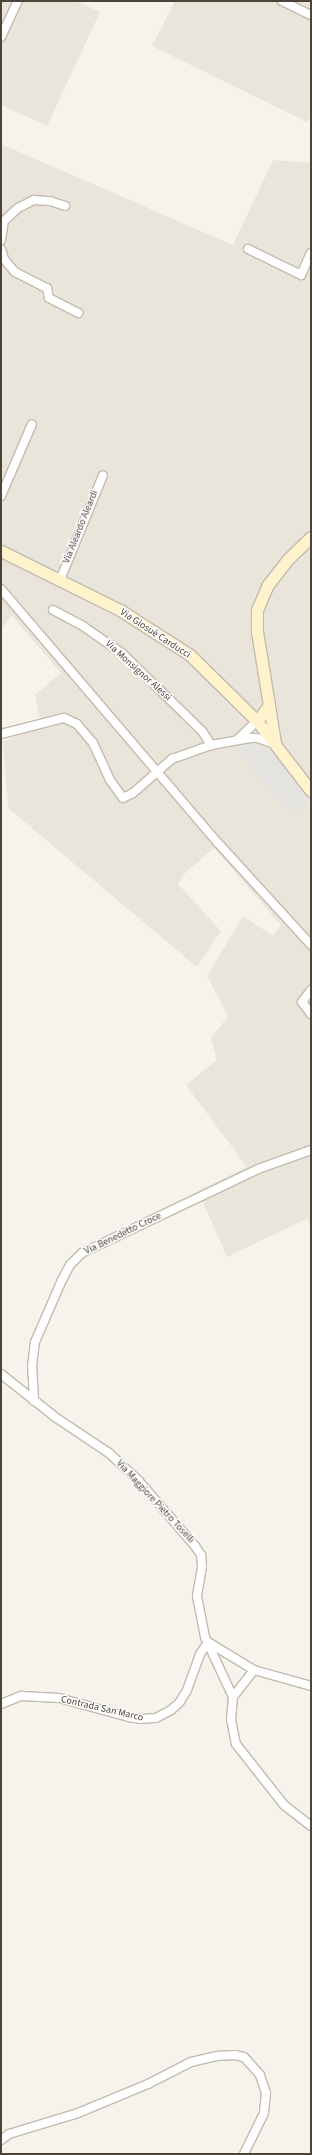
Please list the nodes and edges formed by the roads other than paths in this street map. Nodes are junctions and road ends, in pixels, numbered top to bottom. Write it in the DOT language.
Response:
graph roads {
  1 [pos="18,1"];
  2 [pos="282,1"];
  3 [pos="311,15"];
  4 [pos="1,37"];
  5 [pos="65,206"];
  6 [pos="2,220"];
  7 [pos="1,240"];
  8 [pos="1,249"];
  9 [pos="248,249"];
  10 [pos="311,253"];
  11 [pos="78,313"];
  12 [pos="32,424"];
  13 [pos="103,475"];
  14 [pos="1,496"];
  15 [pos="311,537"];
  16 [pos="1,551"];
  17 [pos="60,580"];
  18 [pos="1,589"];
  19 [pos="53,610"];
  20 [pos="269,705"];
  21 [pos="257,721"];
  22 [pos="1,734"];
  23 [pos="238,739"];
  24 [pos="276,744"];
  25 [pos="211,745"];
  26 [pos="159,772"];
  27 [pos="311,791"];
  28 [pos="311,945"];
  29 [pos="311,990"];
  30 [pos="311,1014"];
  31 [pos="311,1150"];
  32 [pos="1,1374"];
  33 [pos="34,1401"];
  34 [pos="208,1642"];
  35 [pos="254,1670"];
  36 [pos="311,1686"];
  37 [pos="233,1696"];
  38 [pos="1,1704"];
  39 [pos="311,1826"];
  40 [pos="1,2140"];
  41 [pos="244,2154"];
  1 -- 4 [label="street"];
  2 -- 3 [label="street"];
  5 -- 6 [label="street"];
  6 -- 7 [label="street"];
  8 -- 11 [label="street"];
  9 -- 10 [label="street"];
  12 -- 14 [label="street"];
  13 -- 17 [label="street, Via Aleardo Aleardi"];
  15 -- 20 [label="main road"];
  16 -- 17 [label="main road, Via Giosuè Carducci"];
  17 -- 21 [label="main road, Via Giosuè Carducci"];
  18 -- 26 [label="street"];
  19 -- 25 [label="street, Via Monsignor Alessi"];
  20 -- 21 [label="main road"];
  20 -- 24 [label="main road"];
  21 -- 23 [label="street"];
  21 -- 24 [label="main road, Via Giosuè Carducci"];
  22 -- 26 [label="street"];
  23 -- 24 [label="street"];
  23 -- 25 [label="street"];
  24 -- 27 [label="main road, Via Giosuè Carducci"];
  25 -- 26 [label="street"];
  26 -- 28 [label="street"];
  29 -- 30 [label="street"];
  31 -- 33 [label="street, Via Benedetto Croce"];
  32 -- 33 [label="street, Via Maggiore Pietro Toselli"];
  33 -- 34 [label="street, Via Maggiore Pietro Toselli"];
  34 -- 35 [label="street"];
  34 -- 37 [label="street, Via Maggiore Pietro Toselli"];
  34 -- 38 [label="street, Contrada San Marco"];
  35 -- 36 [label="street"];
  35 -- 37 [label="street"];
  37 -- 39 [label="street"];
  40 -- 41 [label="street"];
}
